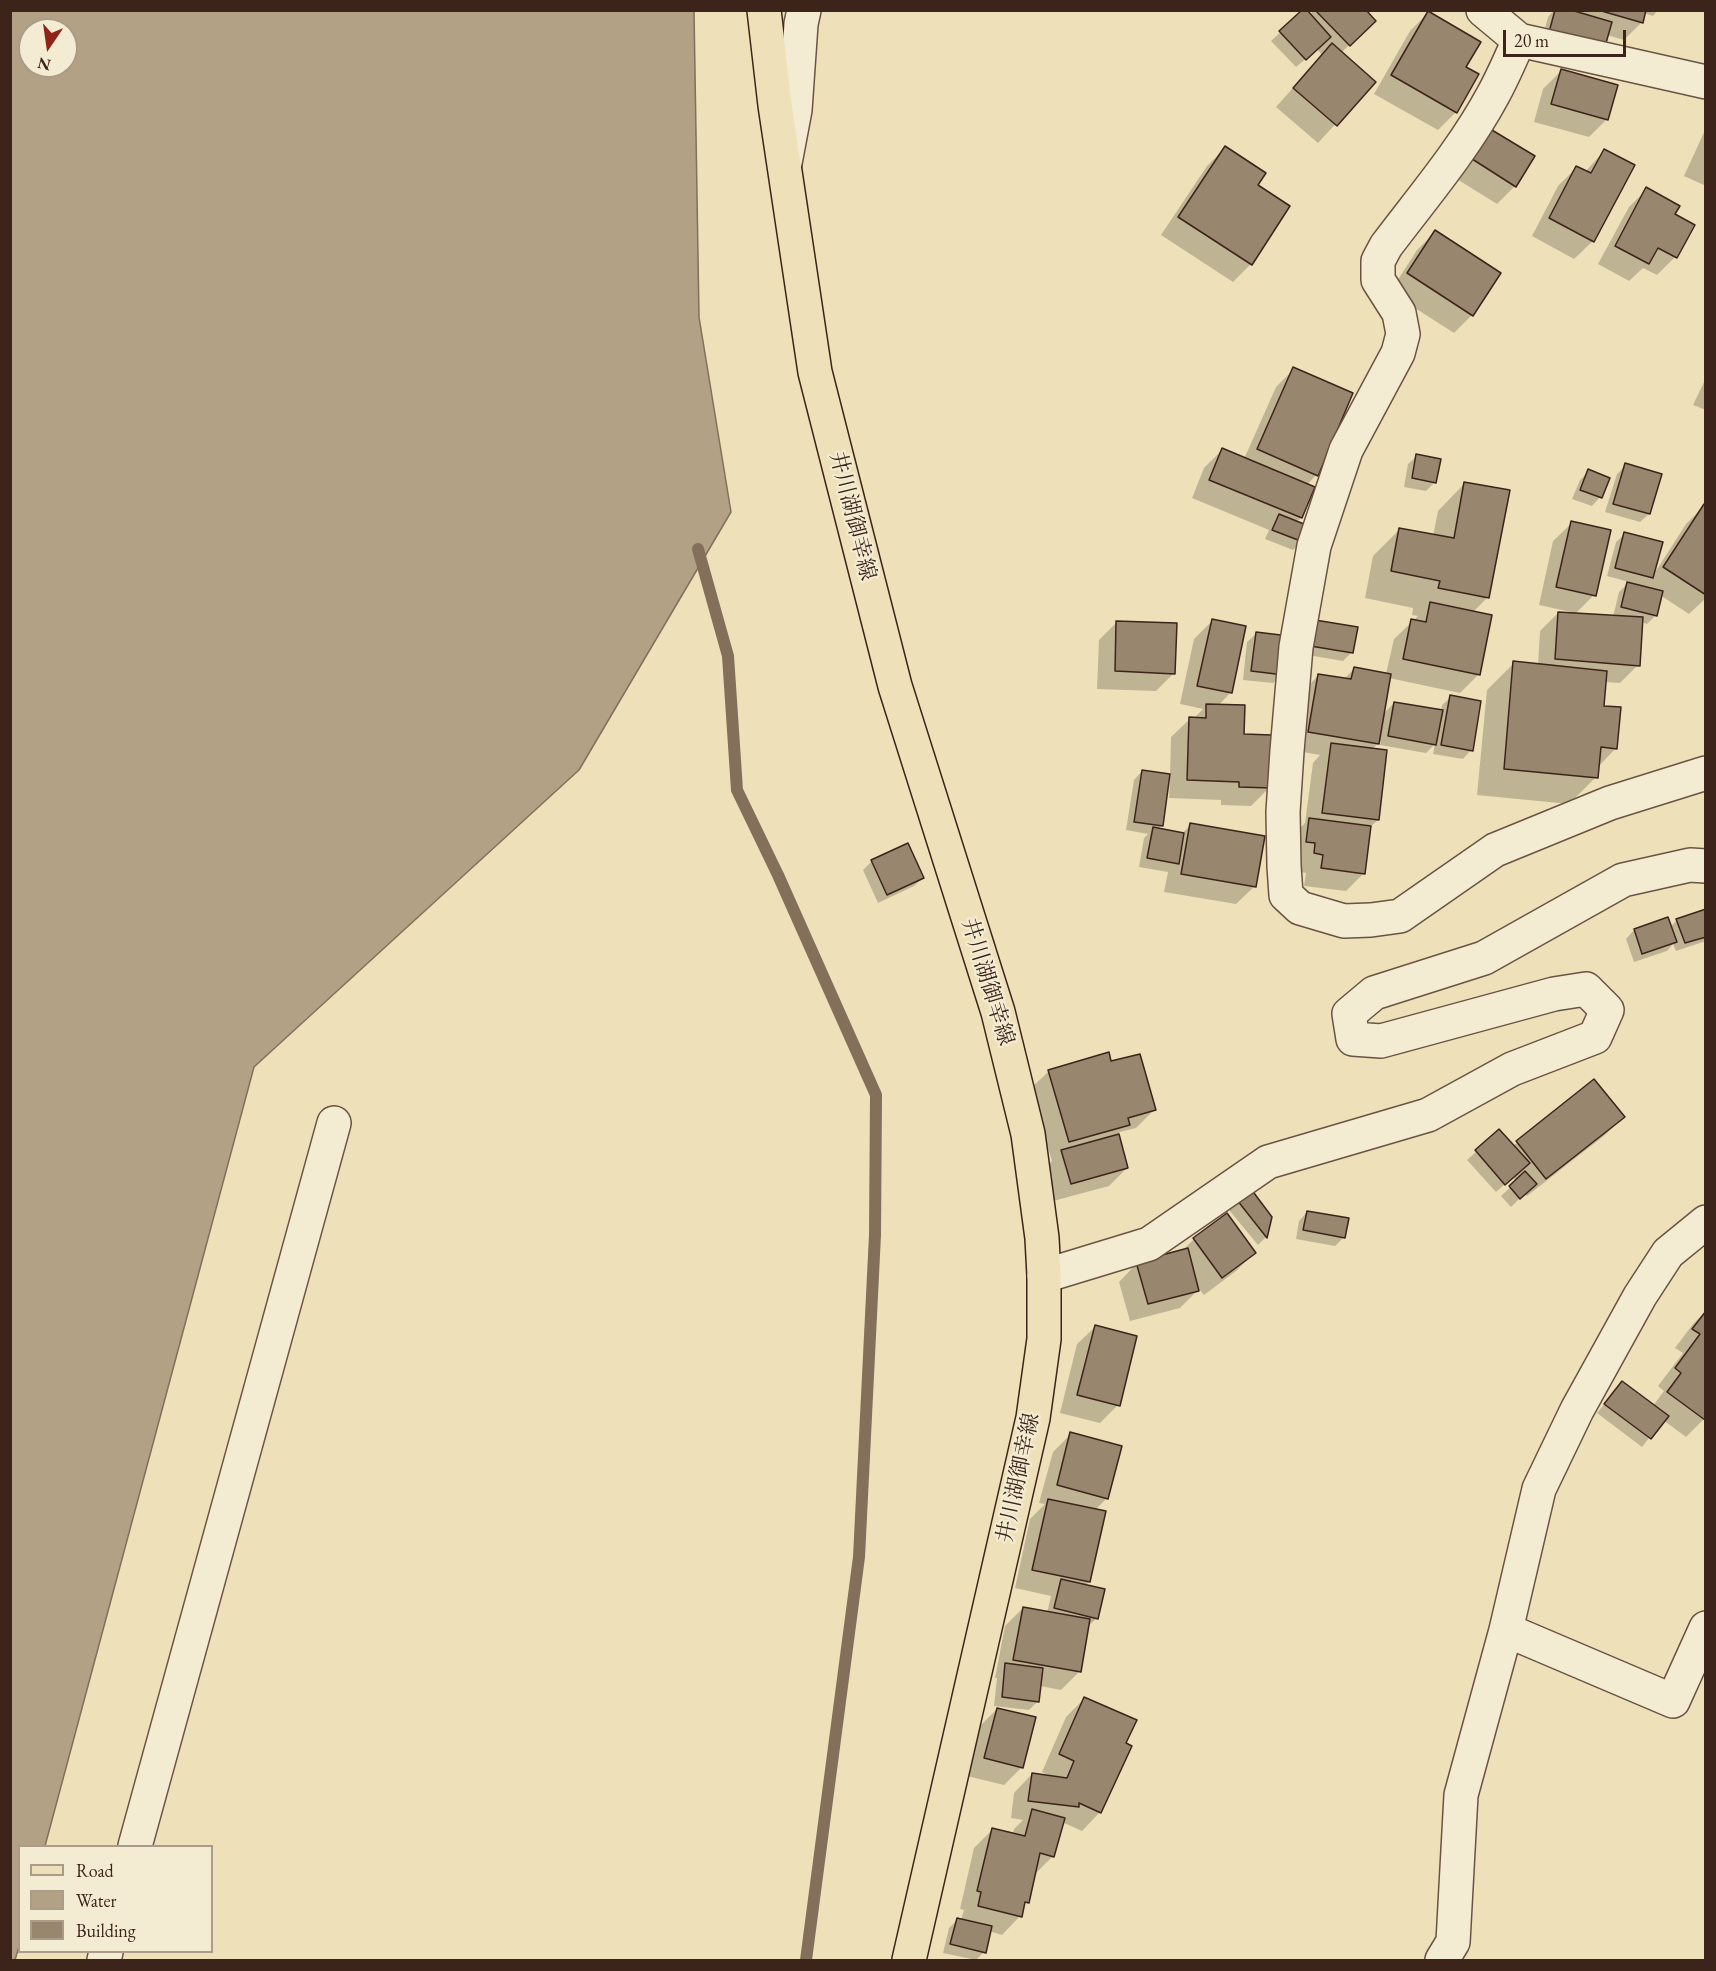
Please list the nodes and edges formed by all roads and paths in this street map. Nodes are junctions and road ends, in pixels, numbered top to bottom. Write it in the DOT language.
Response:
graph roads {
  1 [pos="764,10"];
  2 [pos="804,10"];
  3 [pos="1483,10"];
  4 [pos="1519,40"];
  5 [pos="1706,82"];
  6 [pos="784,164"];
  7 [pos="1706,773"];
  8 [pos="1706,866"];
  9 [pos="334,1123"];
  10 [pos="1706,1222"];
  11 [pos="1044,1276"];
  12 [pos="1706,1629"];
  13 [pos="1506,1630"];
  14 [pos="135,1845"];
  15 [pos="909,1960"];
  16 [pos="1442,1960"];
  1 -- 6 [label="main road, 井川湖御幸線"];
  2 -- 6 [label="street"];
  3 -- 4 [label="street"];
  4 -- 5 [label="street"];
  4 -- 7 [label="street"];
  6 -- 11 [label="main road, 井川湖御幸線"];
  8 -- 11 [label="street"];
  9 -- 14 [label="street"];
  10 -- 13 [label="street"];
  11 -- 15 [label="main road, 井川湖御幸線"];
  12 -- 13 [label="street"];
  13 -- 16 [label="street"];
}
